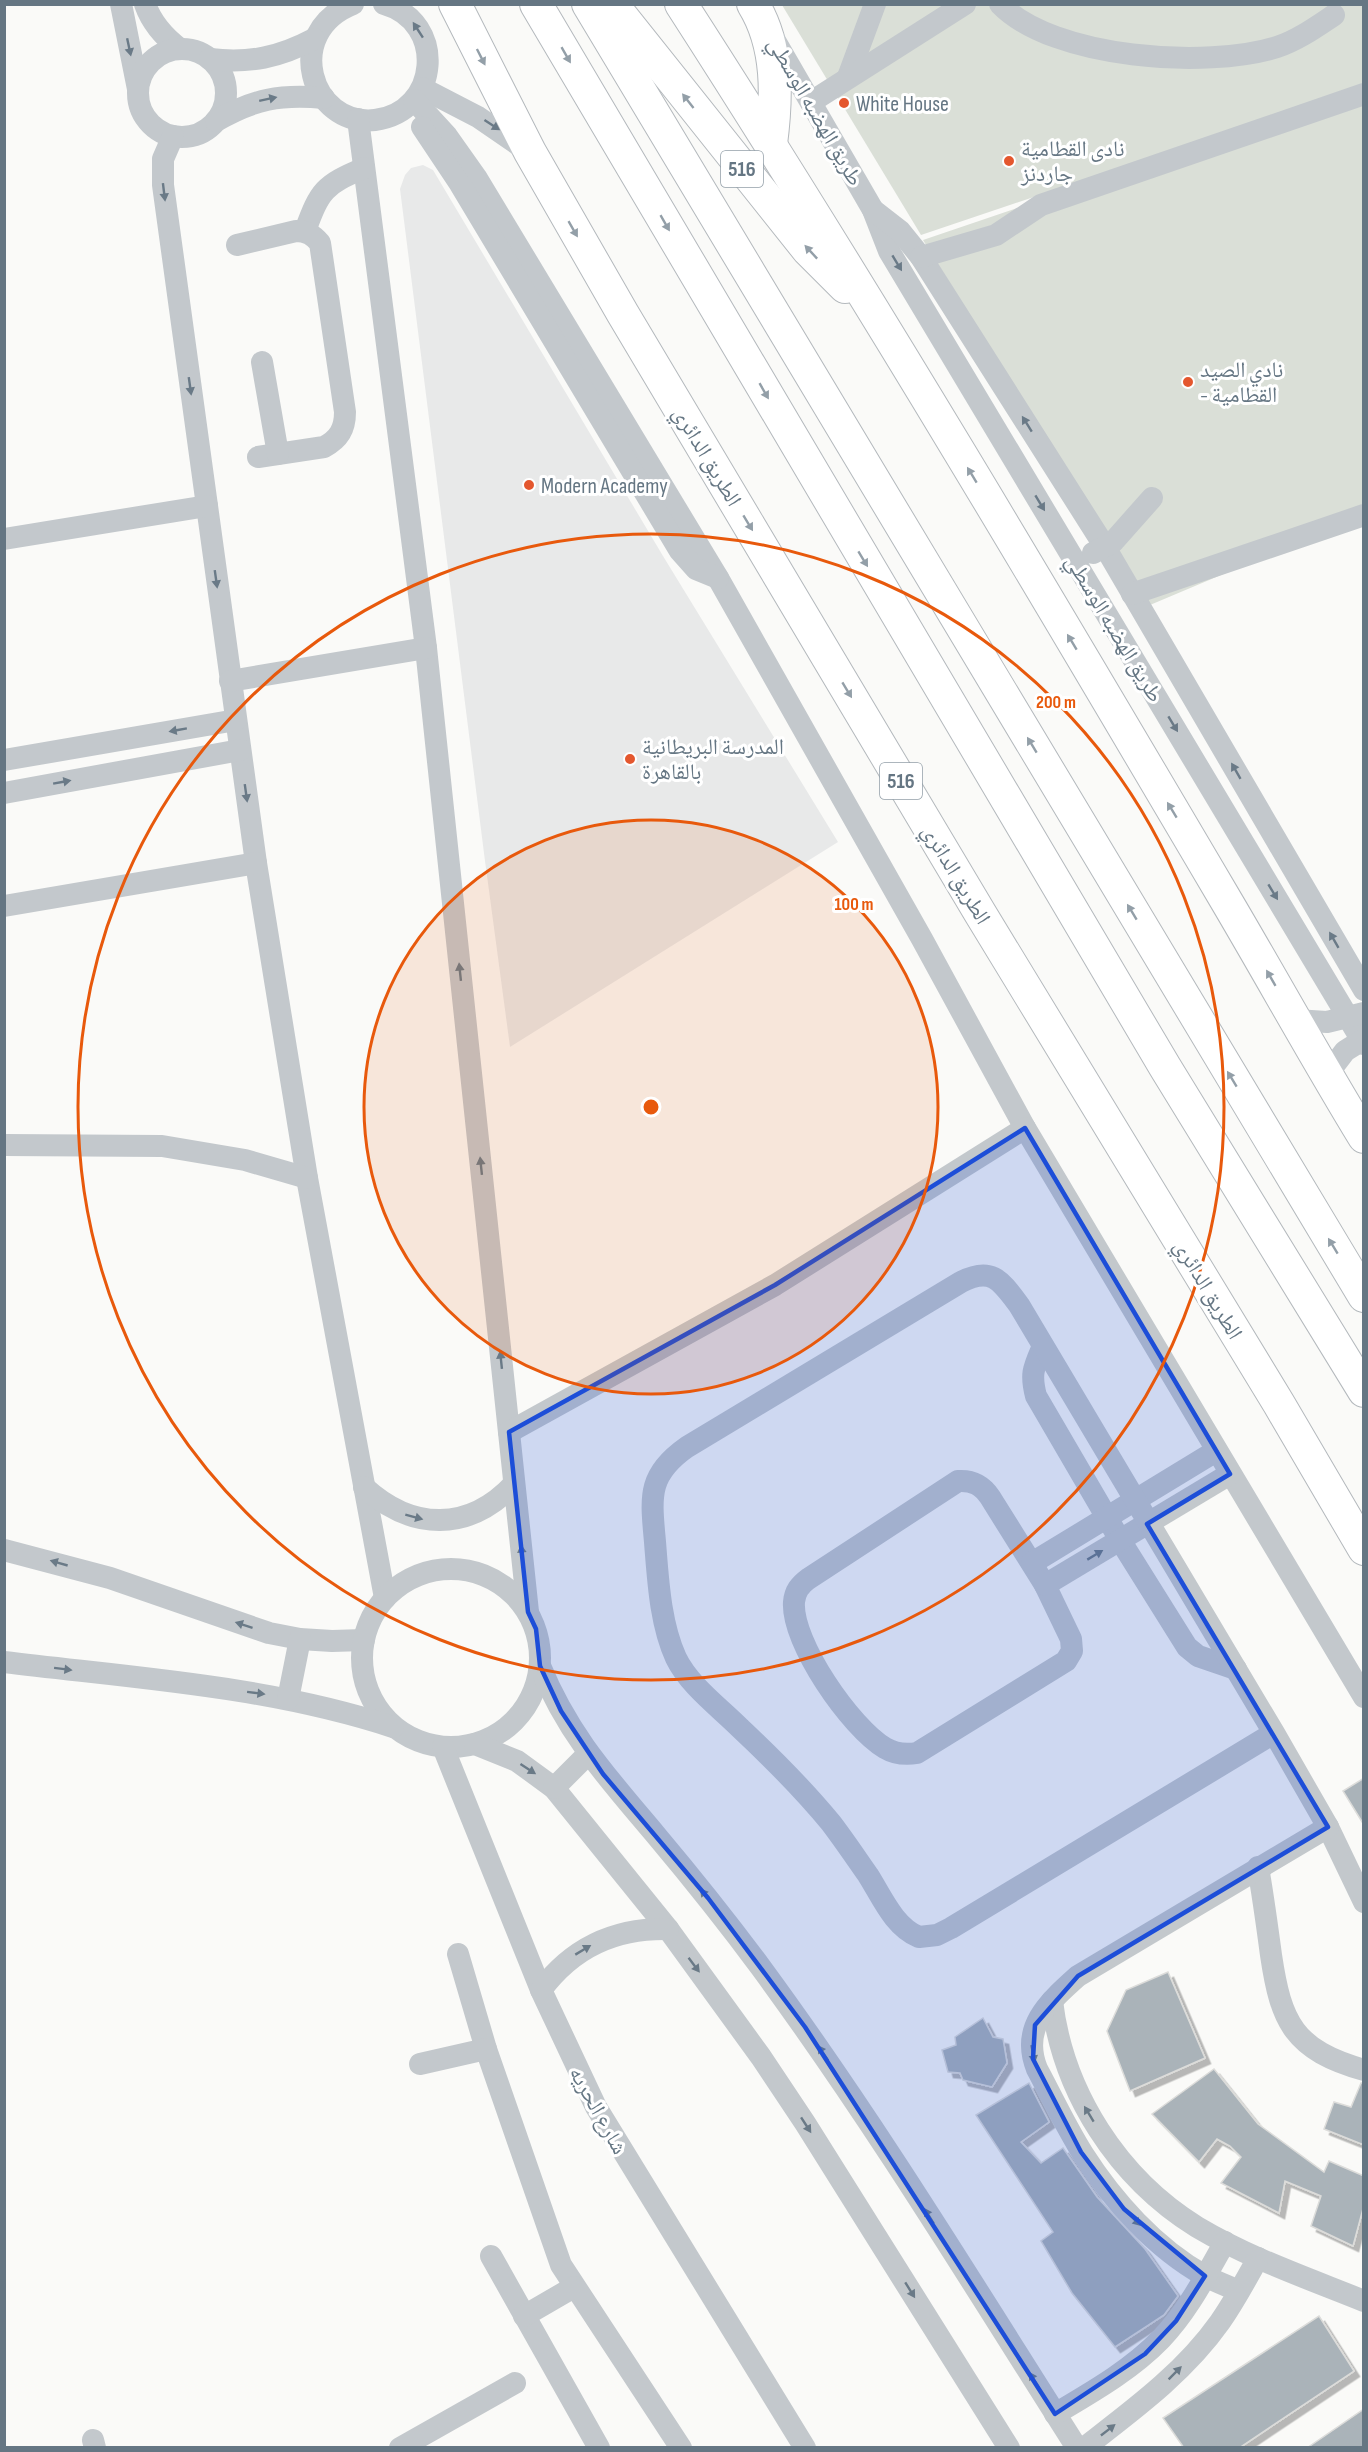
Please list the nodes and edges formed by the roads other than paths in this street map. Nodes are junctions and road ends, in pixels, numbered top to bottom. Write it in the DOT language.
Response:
graph roads {
  1 [pos="121,4"];
  2 [pos="145,4"];
  3 [pos="353,4"];
  4 [pos="384,4"];
  5 [pos="455,4"];
  6 [pos="536,4"];
  7 [pos="588,4"];
  8 [pos="612,4"];
  9 [pos="681,4"];
  10 [pos="875,4"];
  11 [pos="965,4"];
  12 [pos="1000,4"];
  13 [pos="756,8"];
  14 [pos="1334,15"];
  15 [pos="325,22"];
  16 [pos="180,49"];
  17 [pos="210,59"];
  18 [pos="848,77"];
  19 [pos="138,89"];
  20 [pos="1364,94"];
  21 [pos="324,98"];
  22 [pos="415,98"];
  23 [pos="810,102"];
  24 [pos="358,119"];
  25 [pos="216,121"];
  26 [pos="173,136"];
  27 [pos="771,144"];
  28 [pos="530,152"];
  29 [pos="364,168"];
  30 [pos="873,210"];
  31 [pos="306,231"];
  32 [pos="237,245"];
  33 [pos="921,257"];
  34 [pos="882,324"];
  35 [pos="262,362"];
  36 [pos="1149,496"];
  37 [pos="207,506"];
  38 [pos="1364,515"];
  39 [pos="4,539"];
  40 [pos="1105,547"];
  41 [pos="1076,562"];
  42 [pos="1132,594"];
  43 [pos="426,648"];
  44 [pos="230,681"];
  45 [pos="236,720"];
  46 [pos="240,750"];
  47 [pos="4,760"];
  48 [pos="4,793"];
  49 [pos="256,863"];
  50 [pos="4,906"];
  51 [pos="1364,990"];
  52 [pos="1356,1015"];
  53 [pos="1296,1020"];
  54 [pos="1363,1041"];
  55 [pos="1326,1076"];
  56 [pos="1025,1128"];
  57 [pos="1364,1137"];
  58 [pos="4,1145"];
  59 [pos="307,1178"];
  60 [pos="1364,1296"];
  61 [pos="1043,1346"];
  62 [pos="1364,1391"];
  63 [pos="509,1432"];
  64 [pos="1216,1451"];
  65 [pos="1230,1474"];
  66 [pos="514,1484"];
  67 [pos="364,1487"];
  68 [pos="1134,1501"];
  69 [pos="1107,1518"];
  70 [pos="1148,1524"];
  71 [pos="1120,1540"];
  72 [pos="1364,1549"];
  73 [pos="4,1550"];
  74 [pos="1032,1563"];
  75 [pos="1045,1585"];
  76 [pos="385,1598"];
  77 [pos="528,1612"];
  78 [pos="300,1639"];
  79 [pos="363,1640"];
  80 [pos="4,1662"];
  81 [pos="540,1666"];
  82 [pos="1236,1669"];
  83 [pos="1364,1697"];
  84 [pos="288,1699"];
  85 [pos="397,1729"];
  86 [pos="1274,1733"];
  87 [pos="475,1744"];
  88 [pos="442,1747"];
  89 [pos="588,1754"];
  90 [pos="554,1788"];
  91 [pos="1328,1827"];
  92 [pos="1258,1867"];
  93 [pos="1364,1902"];
  94 [pos="668,1929"];
  95 [pos="458,1954"];
  96 [pos="541,1990"];
  97 [pos="1052,2001"];
  98 [pos="486,2049"];
  99 [pos="420,2064"];
  100 [pos="1364,2070"];
  101 [pos="1105,2137"];
  102 [pos="1081,2152"];
  103 [pos="1225,2242"];
  104 [pos="491,2256"];
  105 [pos="1258,2258"];
  106 [pos="1205,2276"];
  107 [pos="574,2287"];
  108 [pos="1239,2291"];
  109 [pos="1364,2301"];
  110 [pos="524,2316"];
  111 [pos="515,2383"];
  112 [pos="1055,2414"];
  113 [pos="400,2448"];
  114 [pos="599,2448"];
  115 [pos="681,2448"];
  116 [pos="805,2448"];
  117 [pos="1010,2448"];
  118 [pos="1077,2448"];
  119 [pos="1084,2448"];
  1 -- 19 [label="street, one-way"];
  2 -- 16 [label="street"];
  3 -- 15 [label="street"];
  22 -- 4 [label="street, one-way"];
  5 -- 28 [label="highway, الطريق الدائري / 516, one-way"];
  6 -- 62 [label="highway, one-way"];
  60 -- 7 [label="highway, 516, one-way"];
  34 -- 8 [label="highway, 516, one-way"];
  9 -- 27 [label="highway, 516"];
  10 -- 18 [label="street"];
  11 -- 18 [label="street"];
  12 -- 14 [label="street"];
  13 -- 23 [label="street, طريق الهضبه الوسطي"];
  13 -- 27 [label="highway"];
  15 -- 17 [label="street"];
  15 -- 21 [label="street"];
  16 -- 17 [label="street"];
  16 -- 19 [label="street"];
  17 -- 25 [label="street"];
  18 -- 23 [label="street"];
  19 -- 26 [label="street"];
  20 -- 33 [label="street"];
  21 -- 24 [label="street"];
  25 -- 21 [label="street, one-way"];
  22 -- 24 [label="street"];
  22 -- 28 [label="street, one-way"];
  22 -- 56 [label="street"];
  23 -- 30 [label="street, طريق الهضبه الوسطي"];
  24 -- 29 [label="street"];
  25 -- 26 [label="street"];
  26 -- 37 [label="street, one-way"];
  27 -- 34 [label="highway, 516"];
  28 -- 72 [label="highway, الطريق الدائري / 516, one-way"];
  29 -- 31 [label="street"];
  29 -- 43 [label="street"];
  30 -- 33 [label="street, طريق الهضبه الوسطي"];
  30 -- 41 [label="street, طريق الهضبه الوسطي, one-way"];
  31 -- 32 [label="street"];
  31 -- 35 [label="street"];
  40 -- 33 [label="street, طريق الهضبه الوسطي, one-way"];
  53 -- 34 [label="highway, 516, one-way"];
  36 -- 40 [label="street"];
  37 -- 39 [label="street"];
  37 -- 44 [label="street, one-way"];
  38 -- 42 [label="street"];
  40 -- 41 [label="street"];
  40 -- 42 [label="street, طريق الهضبه الوسطي"];
  41 -- 52 [label="street, طريق الهضبه الوسطي, one-way"];
  51 -- 42 [label="street, طريق الهضبه الوسطي, one-way"];
  43 -- 44 [label="street"];
  63 -- 43 [label="street, one-way"];
  44 -- 45 [label="street"];
  45 -- 46 [label="street"];
  45 -- 47 [label="street, one-way"];
  48 -- 46 [label="street, one-way"];
  46 -- 49 [label="street, one-way"];
  49 -- 50 [label="street"];
  49 -- 59 [label="street"];
  52 -- 53 [label="street"];
  52 -- 54 [label="street, طريق الهضبه الوسطي"];
  53 -- 55 [label="highway, 516"];
  54 -- 55 [label="street"];
  55 -- 57 [label="highway, 516"];
  56 -- 63 [label="street"];
  56 -- 64 [label="street"];
  58 -- 59 [label="street"];
  59 -- 67 [label="street"];
  61 -- 68 [label="street"];
  61 -- 69 [label="street"];
  61 -- 86 [label="street"];
  63 -- 66 [label="street"];
  64 -- 65 [label="street"];
  64 -- 68 [label="street"];
  65 -- 70 [label="street"];
  65 -- 83 [label="street"];
  67 -- 66 [label="street, one-way"];
  77 -- 66 [label="street, one-way"];
  67 -- 76 [label="street"];
  68 -- 69 [label="street"];
  68 -- 70 [label="street"];
  69 -- 71 [label="street"];
  69 -- 74 [label="street"];
  70 -- 71 [label="street"];
  70 -- 82 [label="street"];
  75 -- 71 [label="street, one-way"];
  71 -- 82 [label="street"];
  78 -- 73 [label="street, one-way"];
  74 -- 75 [label="street"];
  74 -- 75 [label="street"];
  76 -- 77 [label="street"];
  76 -- 79 [label="street"];
  77 -- 81 [label="street"];
  78 -- 79 [label="street"];
  78 -- 84 [label="street"];
  79 -- 85 [label="street"];
  80 -- 84 [label="street, one-way"];
  81 -- 87 [label="street"];
  81 -- 89 [label="street"];
  82 -- 86 [label="street"];
  84 -- 85 [label="street"];
  85 -- 88 [label="street"];
  86 -- 91 [label="street"];
  87 -- 88 [label="street"];
  87 -- 90 [label="street, one-way"];
  88 -- 96 [label="street, شارع الحريه"];
  89 -- 90 [label="street"];
  112 -- 89 [label="street, one-way"];
  90 -- 94 [label="street"];
  91 -- 92 [label="street"];
  91 -- 93 [label="street"];
  92 -- 97 [label="street"];
  92 -- 100 [label="street"];
  96 -- 94 [label="street, one-way"];
  94 -- 117 [label="street, one-way"];
  95 -- 98 [label="street"];
  96 -- 116 [label="street, شارع الحريه"];
  101 -- 97 [label="street, one-way"];
  97 -- 102 [label="street, one-way"];
  98 -- 99 [label="street"];
  98 -- 107 [label="street"];
  101 -- 102 [label="street"];
  101 -- 103 [label="street"];
  102 -- 106 [label="street, one-way"];
  103 -- 105 [label="street"];
  103 -- 106 [label="street"];
  104 -- 110 [label="street"];
  105 -- 108 [label="street"];
  105 -- 109 [label="street"];
  106 -- 108 [label="street"];
  106 -- 112 [label="street"];
  107 -- 110 [label="street"];
  107 -- 115 [label="street"];
  119 -- 108 [label="street, one-way"];
  110 -- 114 [label="street"];
  111 -- 113 [label="street"];
  112 -- 118 [label="street"];
}
